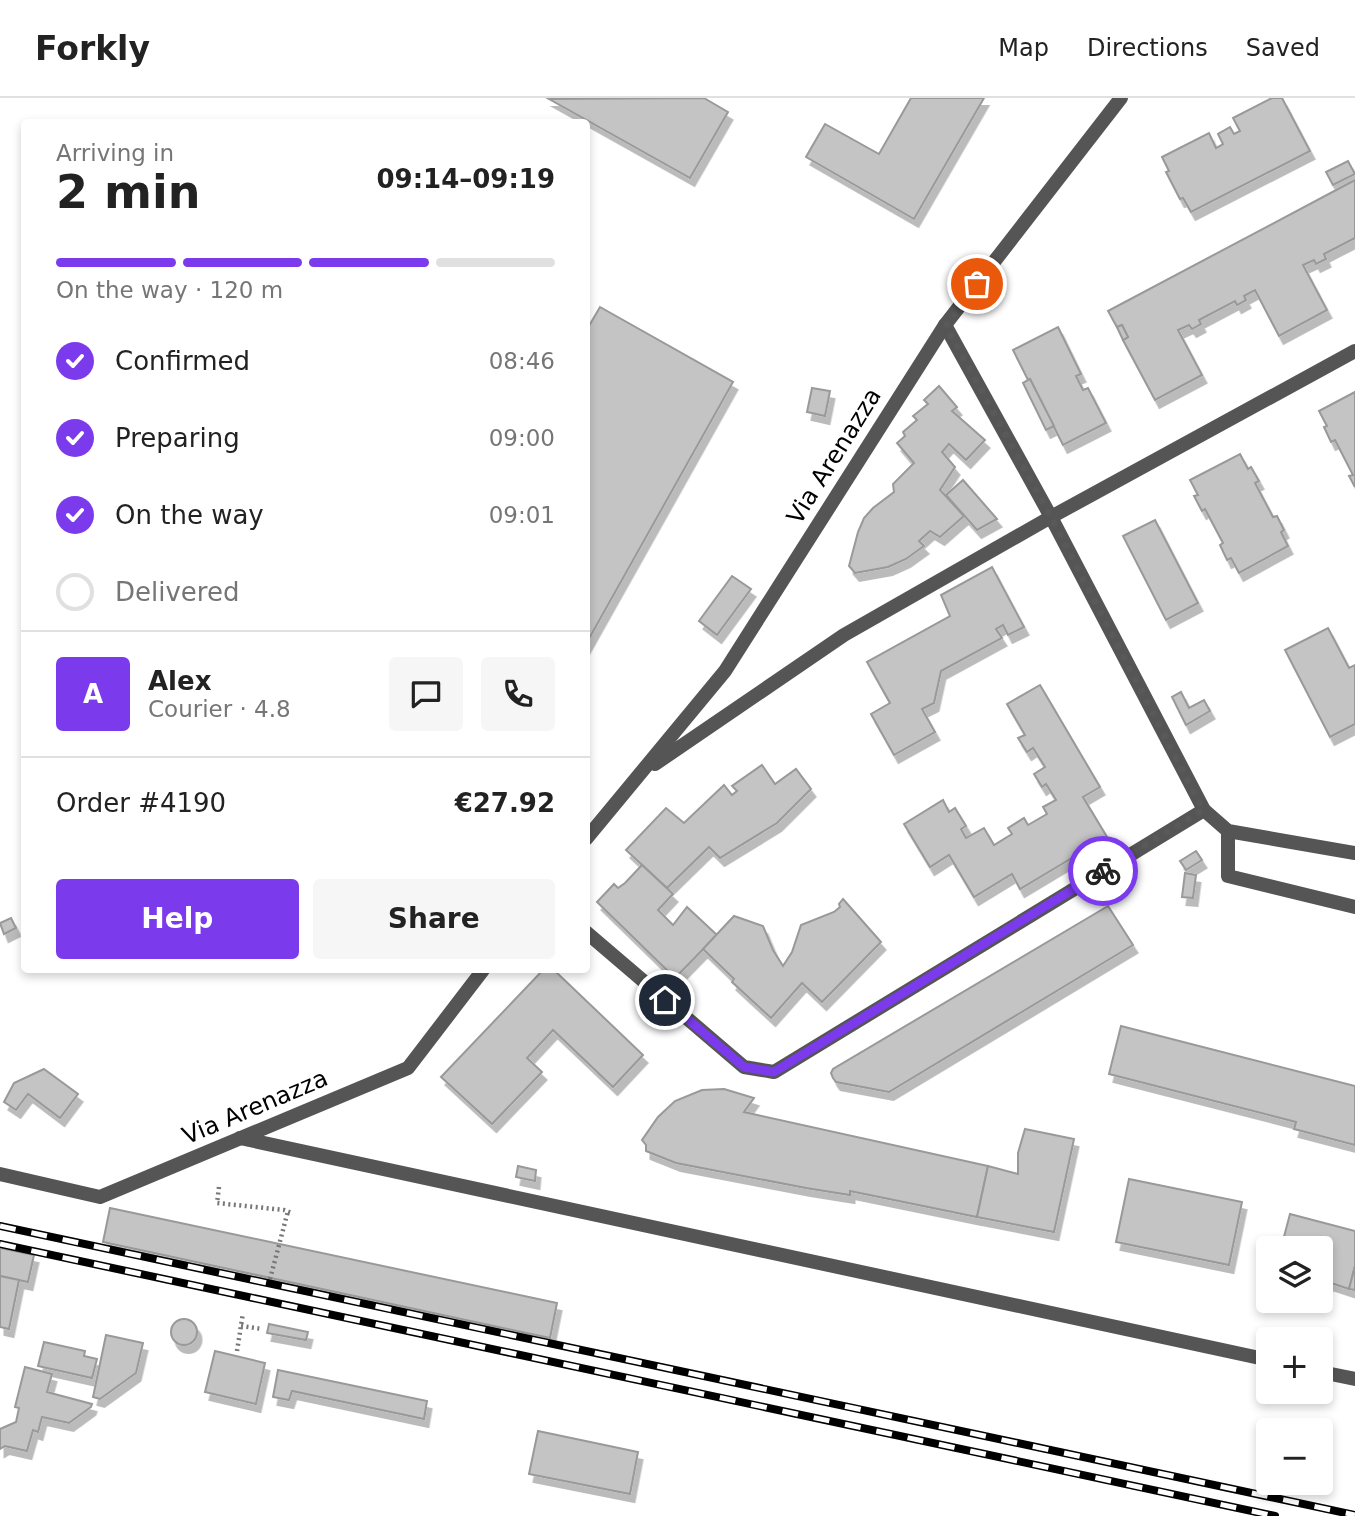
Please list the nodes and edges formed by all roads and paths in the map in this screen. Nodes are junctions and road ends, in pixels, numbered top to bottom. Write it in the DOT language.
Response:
graph roads {
  1 [pos="1121,98"];
  2 [pos="946,326"];
  3 [pos="1355,351"];
  4 [pos="1051,517"];
  5 [pos="640,775"];
  6 [pos="1203,810"];
  7 [pos="1228,831"];
  8 [pos="590,834"];
  9 [pos="1355,853"];
  10 [pos="1355,907"];
  11 [pos="590,935"];
  12 [pos="481,973"];
  13 [pos="240,1138"];
  14 [pos="0,1174"];
  15 [pos="219,1187"];
  16 [pos="270,1279"];
  17 [pos="243,1313"];
  18 [pos="241,1325"];
  19 [pos="262,1329"];
  20 [pos="237,1351"];
  21 [pos="1256,1357"];
  22 [pos="1333,1374"];
  23 [pos="1355,1379"];
  1 -- 2 [label="street, Via Arenazza"];
  2 -- 4 [label="street"];
  2 -- 5 [label="street, Via Arenazza"];
  3 -- 4 [label="street"];
  4 -- 5 [label="street"];
  4 -- 6 [label="street"];
  5 -- 8 [label="street, Via Arenazza"];
  6 -- 7 [label="street"];
  6 -- 11 [label="street"];
  7 -- 9 [label="street"];
  7 -- 10 [label="street"];
  12 -- 13 [label="street, Via Arenazza"];
  13 -- 14 [label="street, Via Arenazza"];
  13 -- 21 [label="street"];
  15 -- 16 [label="path"];
  17 -- 18 [label="path"];
  18 -- 19 [label="path"];
  18 -- 20 [label="path"];
  22 -- 23 [label="street"];
}
